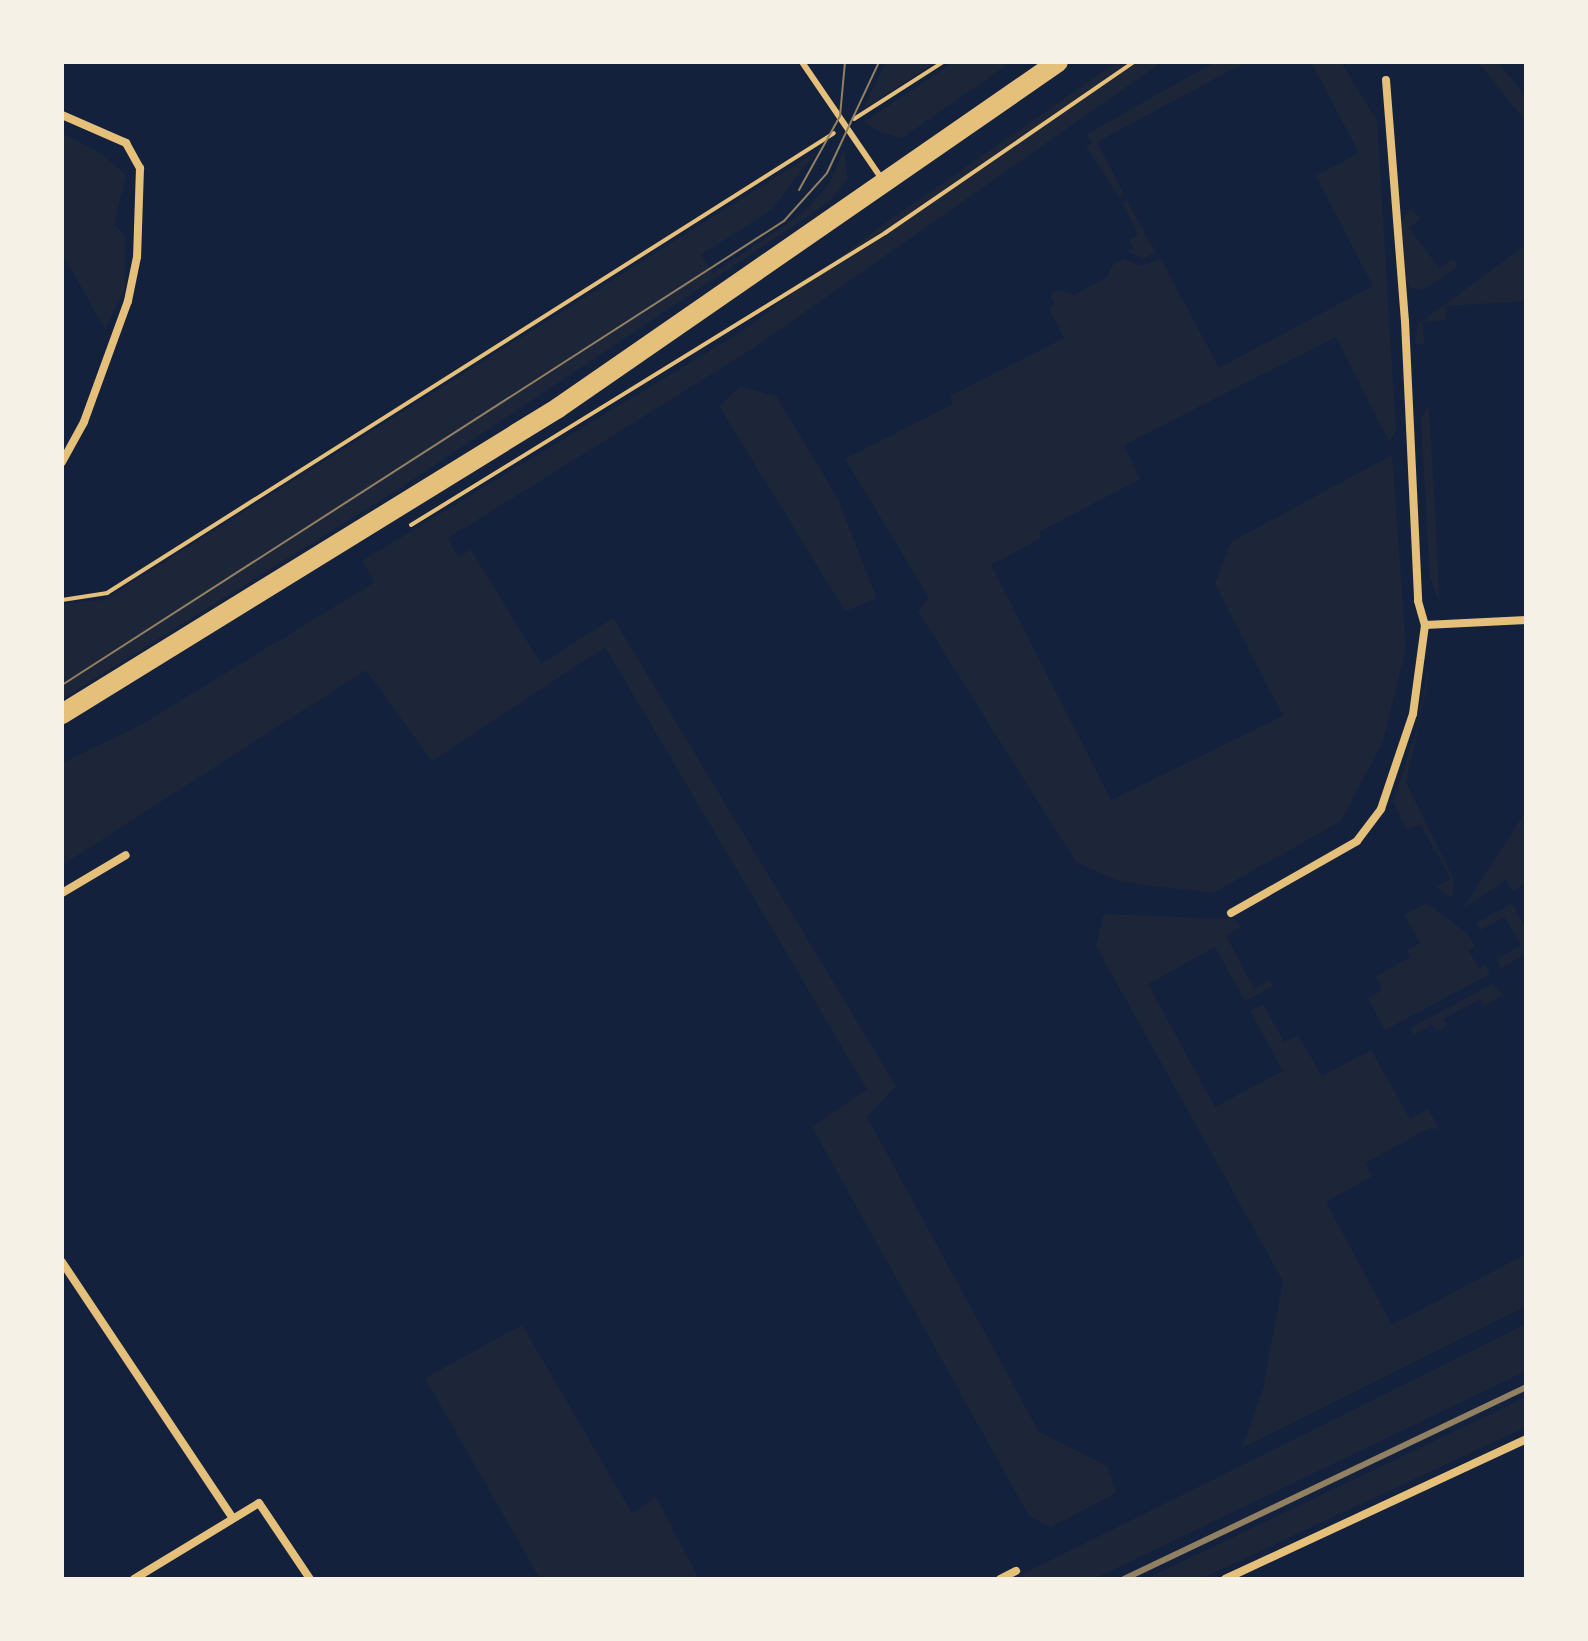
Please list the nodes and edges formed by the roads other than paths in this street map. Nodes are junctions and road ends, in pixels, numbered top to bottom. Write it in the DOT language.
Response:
graph roads {
  1 [pos="802,62"];
  2 [pos="1058,62"];
  3 [pos="1386,80"];
  4 [pos="62,115"];
  5 [pos="885,185"];
  6 [pos="62,462"];
  7 [pos="1526,620"];
  8 [pos="1425,625"];
  9 [pos="62,714"];
  10 [pos="126,855"];
  11 [pos="62,893"];
  12 [pos="1231,913"];
  13 [pos="62,1262"];
  14 [pos="1526,1439"];
  15 [pos="231,1515"];
  16 [pos="1016,1571"];
  17 [pos="134,1579"];
  18 [pos="310,1579"];
  19 [pos="1000,1579"];
  20 [pos="1225,1579"];
  1 -- 5 [label="lane"];
  2 -- 5 [label="main road"];
  3 -- 8 [label="street"];
  4 -- 6 [label="street"];
  5 -- 9 [label="main road"];
  7 -- 8 [label="street"];
  8 -- 12 [label="street"];
  10 -- 11 [label="street"];
  13 -- 15 [label="street"];
  14 -- 20 [label="street"];
  15 -- 17 [label="street"];
  15 -- 18 [label="street"];
  16 -- 19 [label="street"];
}
